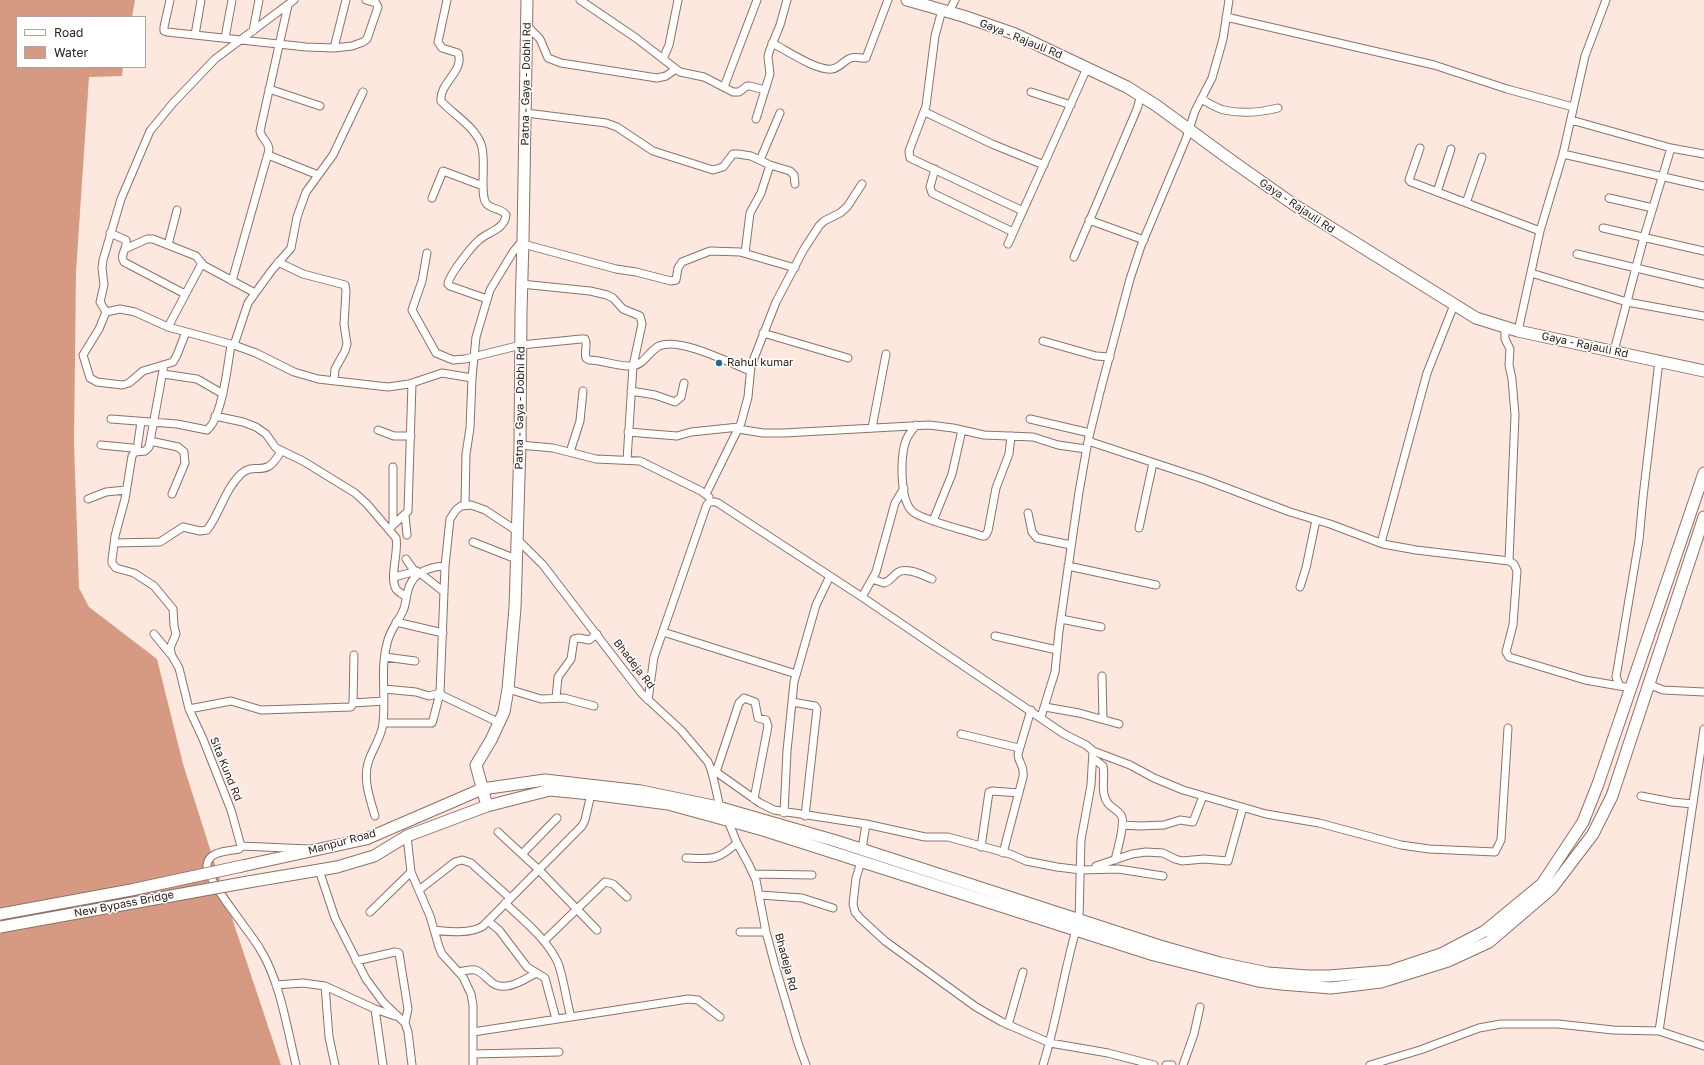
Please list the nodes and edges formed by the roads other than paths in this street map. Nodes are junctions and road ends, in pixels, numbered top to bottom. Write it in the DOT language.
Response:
graph roads {
  1 [pos="170,0"];
  2 [pos="202,0"];
  3 [pos="232,0"];
  4 [pos="259,0"];
  5 [pos="294,0"];
  6 [pos="346,0"];
  7 [pos="366,0"];
  8 [pos="447,0"];
  9 [pos="527,0"];
  10 [pos="580,0"];
  11 [pos="678,0"];
  12 [pos="757,0"];
  13 [pos="786,0"];
  14 [pos="888,0"];
  15 [pos="907,0"];
  16 [pos="955,0"];
  17 [pos="1229,0"];
  18 [pos="1606,0"];
  19 [pos="288,5"];
  20 [pos="946,11"];
  21 [pos="1226,17"];
  22 [pos="527,26"];
  23 [pos="253,31"];
  24 [pos="195,35"];
  25 [pos="225,38"];
  26 [pos="240,40"];
  27 [pos="772,43"];
  28 [pos="279,44"];
  29 [pos="334,48"];
  30 [pos="663,59"];
  31 [pos="1087,68"];
  32 [pos="676,69"];
  33 [pos="724,87"];
  34 [pos="269,89"];
  35 [pos="765,90"];
  36 [pos="363,92"];
  37 [pos="1031,92"];
  38 [pos="1141,95"];
  39 [pos="1201,99"];
  40 [pos="1071,105"];
  41 [pos="320,106"];
  42 [pos="1573,107"];
  43 [pos="1278,108"];
  44 [pos="925,112"];
  45 [pos="526,113"];
  46 [pos="780,113"];
  47 [pos="756,119"];
  48 [pos="1571,120"];
  49 [pos="1189,129"];
  50 [pos="1420,148"];
  51 [pos="1451,148"];
  52 [pos="1671,148"];
  53 [pos="1563,154"];
  54 [pos="1704,154"];
  55 [pos="268,155"];
  56 [pos="1482,157"];
  57 [pos="760,160"];
  58 [pos="770,165"];
  59 [pos="1044,165"];
  60 [pos="935,169"];
  61 [pos="318,175"];
  62 [pos="1663,176"];
  63 [pos="795,184"];
  64 [pos="862,184"];
  65 [pos="483,186"];
  66 [pos="1704,186"];
  67 [pos="1437,192"];
  68 [pos="432,198"];
  69 [pos="1609,198"];
  70 [pos="1466,202"];
  71 [pos="1653,208"];
  72 [pos="177,210"];
  73 [pos="1023,211"];
  74 [pos="1089,220"];
  75 [pos="1603,228"];
  76 [pos="1540,231"];
  77 [pos="1013,232"];
  78 [pos="110,233"];
  79 [pos="1644,237"];
  80 [pos="1144,240"];
  81 [pos="523,241"];
  82 [pos="1008,244"];
  83 [pos="168,245"];
  84 [pos="125,249"];
  85 [pos="1704,251"];
  86 [pos="427,253"];
  87 [pos="745,253"];
  88 [pos="1577,254"];
  89 [pos="1074,257"];
  90 [pos="278,262"];
  91 [pos="202,264"];
  92 [pos="795,268"];
  93 [pos="1636,268"];
  94 [pos="1531,274"];
  95 [pos="232,281"];
  96 [pos="521,284"];
  97 [pos="1704,284"];
  98 [pos="255,293"];
  99 [pos="185,294"];
  100 [pos="487,299"];
  101 [pos="1627,302"];
  102 [pos="1454,305"];
  103 [pos="106,312"];
  104 [pos="1704,316"];
  105 [pos="168,327"];
  106 [pos="1505,328"];
  107 [pos="1518,331"];
  108 [pos="186,332"];
  109 [pos="763,333"];
  110 [pos="1044,341"];
  111 [pos="232,345"];
  112 [pos="521,345"];
  113 [pos="1614,351"];
  114 [pos="886,354"];
  115 [pos="473,357"];
  116 [pos="1110,357"];
  117 [pos="848,358"];
  118 [pos="1659,361"];
  119 [pos="164,365"];
  120 [pos="633,366"];
  121 [pos="750,371"];
  122 [pos="1704,371"];
  123 [pos="163,374"];
  124 [pos="472,378"];
  125 [pos="334,381"];
  126 [pos="412,383"];
  127 [pos="684,383"];
  128 [pos="583,391"];
  129 [pos="631,391"];
  130 [pos="222,394"];
  131 [pos="215,416"];
  132 [pos="1030,419"];
  133 [pos="111,420"];
  134 [pos="141,422"];
  135 [pos="154,422"];
  136 [pos="916,425"];
  137 [pos="738,428"];
  138 [pos="872,428"];
  139 [pos="378,430"];
  140 [pos="962,430"];
  141 [pos="628,432"];
  142 [pos="1090,434"];
  143 [pos="411,436"];
  144 [pos="1011,436"];
  145 [pos="150,441"];
  146 [pos="1088,441"];
  147 [pos="102,445"];
  148 [pos="520,445"];
  149 [pos="1086,449"];
  150 [pos="138,450"];
  151 [pos="281,451"];
  152 [pos="570,452"];
  153 [pos="627,460"];
  154 [pos="1153,463"];
  155 [pos="393,467"];
  156 [pos="1704,473"];
  157 [pos="904,488"];
  158 [pos="126,490"];
  159 [pos="172,494"];
  160 [pos="706,494"];
  161 [pos="88,499"];
  162 [pos="713,501"];
  163 [pos="465,505"];
  164 [pos="1028,513"];
  165 [pos="405,515"];
  166 [pos="1704,517"];
  167 [pos="933,520"];
  168 [pos="1316,520"];
  169 [pos="391,526"];
  170 [pos="1140,528"];
  171 [pos="407,534"];
  172 [pos="517,535"];
  173 [pos="473,542"];
  174 [pos="114,543"];
  175 [pos="1381,543"];
  176 [pos="1071,545"];
  177 [pos="406,558"];
  178 [pos="516,558"];
  179 [pos="1509,562"];
  180 [pos="445,566"];
  181 [pos="1068,566"];
  182 [pos="420,571"];
  183 [pos="830,576"];
  184 [pos="394,577"];
  185 [pos="932,578"];
  186 [pos="872,579"];
  187 [pos="1156,585"];
  188 [pos="1300,587"];
  189 [pos="444,592"];
  190 [pos="406,597"];
  191 [pos="862,597"];
  192 [pos="1061,619"];
  193 [pos="396,622"];
  194 [pos="1101,627"];
  195 [pos="663,632"];
  196 [pos="443,633"];
  197 [pos="154,634"];
  198 [pos="597,634"];
  199 [pos="994,636"];
  200 [pos="1057,650"];
  201 [pos="354,655"];
  202 [pos="172,656"];
  203 [pos="385,657"];
  204 [pos="415,661"];
  205 [pos="796,674"];
  206 [pos="1102,676"];
  207 [pos="1648,684"];
  208 [pos="1620,686"];
  209 [pos="1631,688"];
  210 [pos="384,689"];
  211 [pos="508,689"];
  212 [pos="1704,692"];
  213 [pos="440,693"];
  214 [pos="556,698"];
  215 [pos="648,700"];
  216 [pos="384,701"];
  217 [pos="792,702"];
  218 [pos="353,703"];
  219 [pos="594,706"];
  220 [pos="1045,707"];
  221 [pos="188,709"];
  222 [pos="1031,710"];
  223 [pos="1041,717"];
  224 [pos="1104,719"];
  225 [pos="384,723"];
  226 [pos="500,723"];
  227 [pos="1119,724"];
  228 [pos="1508,728"];
  229 [pos="1704,729"];
  230 [pos="961,734"];
  231 [pos="1019,748"];
  232 [pos="1093,751"];
  233 [pos="1093,758"];
  234 [pos="713,770"];
  235 [pos="482,789"];
  236 [pos="1019,793"];
  237 [pos="590,794"];
  238 [pos="1204,796"];
  239 [pos="1641,796"];
  240 [pos="754,799"];
  241 [pos="1693,804"];
  242 [pos="486,806"];
  243 [pos="720,807"];
  244 [pos="1243,807"];
  245 [pos="784,813"];
  246 [pos="375,816"];
  247 [pos="805,816"];
  248 [pos="557,818"];
  249 [pos="728,820"];
  250 [pos="866,824"];
  251 [pos="1122,825"];
  252 [pos="498,832"];
  253 [pos="407,836"];
  254 [pos="737,843"];
  255 [pos="241,846"];
  256 [pos="981,847"];
  257 [pos="318,849"];
  258 [pos="862,849"];
  259 [pos="1003,853"];
  260 [pos="522,854"];
  261 [pos="686,858"];
  262 [pos="1115,860"];
  263 [pos="861,862"];
  264 [pos="242,866"];
  265 [pos="1092,869"];
  266 [pos="319,870"];
  267 [pos="539,870"];
  268 [pos="1081,870"];
  269 [pos="411,872"];
  270 [pos="754,874"];
  271 [pos="812,875"];
  272 [pos="1163,876"];
  273 [pos="248,882"];
  274 [pos="419,890"];
  275 [pos="760,895"];
  276 [pos="627,897"];
  277 [pos="508,901"];
  278 [pos="832,908"];
  279 [pos="577,909"];
  280 [pos="370,912"];
  281 [pos="0,914"];
  282 [pos="488,921"];
  283 [pos="1077,925"];
  284 [pos="0,927"];
  285 [pos="434,930"];
  286 [pos="597,930"];
  287 [pos="740,932"];
  288 [pos="766,932"];
  289 [pos="544,941"];
  290 [pos="356,961"];
  291 [pos="459,972"];
  292 [pos="1023,972"];
  293 [pos="536,973"];
  294 [pos="276,985"];
  295 [pos="325,986"];
  296 [pos="1200,1007"];
  297 [pos="375,1009"];
  298 [pos="571,1017"];
  299 [pos="720,1017"];
  300 [pos="556,1019"];
  301 [pos="403,1020"];
  302 [pos="1008,1025"];
  303 [pos="1659,1031"];
  304 [pos="473,1032"];
  305 [pos="1050,1043"];
  306 [pos="1704,1046"];
  307 [pos="559,1052"];
  308 [pos="473,1054"];
  309 [pos="296,1065"];
  310 [pos="335,1065"];
  311 [pos="383,1065"];
  312 [pos="412,1065"];
  313 [pos="473,1065"];
  314 [pos="806,1065"];
  315 [pos="1043,1065"];
  316 [pos="1154,1065"];
  317 [pos="1166,1065"];
  318 [pos="1172,1065"];
  319 [pos="1182,1065"];
  320 [pos="1370,1065"];
  1 -- 24 [label="street"];
  2 -- 24 [label="street"];
  3 -- 25 [label="street"];
  4 -- 23 [label="street"];
  5 -- 19 [label="street"];
  6 -- 29 [label="street"];
  7 -- 29 [label="street"];
  8 -- 65 [label="street"];
  9 -- 22 [label="main road, Patna - Gaya - Dobhi Rd"];
  10 -- 30 [label="street"];
  11 -- 30 [label="street"];
  12 -- 33 [label="street"];
  13 -- 27 [label="street"];
  14 -- 27 [label="street"];
  15 -- 20 [label="main road, Gaya - Rajauli Rd"];
  16 -- 20 [label="street"];
  17 -- 21 [label="street"];
  18 -- 42 [label="street"];
  19 -- 23 [label="street"];
  19 -- 28 [label="street"];
  20 -- 31 [label="main road, Gaya - Rajauli Rd"];
  20 -- 44 [label="street"];
  21 -- 39 [label="street"];
  21 -- 42 [label="street"];
  22 -- 32 [label="street"];
  22 -- 45 [label="main road, Patna - Gaya - Dobhi Rd"];
  23 -- 26 [label="street"];
  24 -- 25 [label="street"];
  25 -- 26 [label="street"];
  26 -- 28 [label="street"];
  26 -- 78 [label="street"];
  27 -- 35 [label="street"];
  28 -- 29 [label="street"];
  28 -- 34 [label="street"];
  30 -- 32 [label="street"];
  31 -- 38 [label="main road, Gaya - Rajauli Rd"];
  31 -- 40 [label="street"];
  32 -- 33 [label="street"];
  33 -- 35 [label="street"];
  34 -- 41 [label="street"];
  34 -- 55 [label="street"];
  35 -- 47 [label="street"];
  36 -- 61 [label="street"];
  37 -- 40 [label="street"];
  38 -- 49 [label="main road, Gaya - Rajauli Rd"];
  38 -- 74 [label="street"];
  39 -- 43 [label="street"];
  39 -- 49 [label="street"];
  40 -- 59 [label="street"];
  42 -- 48 [label="street"];
  44 -- 59 [label="street"];
  44 -- 60 [label="street"];
  45 -- 57 [label="street"];
  45 -- 81 [label="main road, Patna - Gaya - Dobhi Rd"];
  46 -- 57 [label="street"];
  48 -- 52 [label="street"];
  48 -- 53 [label="street"];
  49 -- 80 [label="street"];
  49 -- 102 [label="main road, Gaya - Rajauli Rd"];
  50 -- 67 [label="street"];
  51 -- 67 [label="street"];
  52 -- 54 [label="street"];
  52 -- 62 [label="street"];
  53 -- 62 [label="street"];
  53 -- 76 [label="street"];
  55 -- 61 [label="street"];
  55 -- 95 [label="street"];
  56 -- 70 [label="street"];
  57 -- 58 [label="street"];
  58 -- 63 [label="street"];
  58 -- 87 [label="street"];
  59 -- 73 [label="street"];
  60 -- 73 [label="street"];
  60 -- 77 [label="street"];
  61 -- 90 [label="street"];
  62 -- 66 [label="street"];
  62 -- 71 [label="street"];
  64 -- 92 [label="street"];
  65 -- 68 [label="street"];
  65 -- 100 [label="street"];
  67 -- 70 [label="street"];
  69 -- 71 [label="street"];
  70 -- 76 [label="street"];
  71 -- 79 [label="street"];
  72 -- 83 [label="street"];
  73 -- 77 [label="street"];
  74 -- 80 [label="street"];
  74 -- 89 [label="street"];
  75 -- 79 [label="street"];
  76 -- 94 [label="street"];
  77 -- 82 [label="street"];
  78 -- 84 [label="street"];
  78 -- 103 [label="street"];
  79 -- 85 [label="street"];
  79 -- 93 [label="street"];
  80 -- 116 [label="street"];
  81 -- 87 [label="street"];
  81 -- 96 [label="main road, Patna - Gaya - Dobhi Rd"];
  81 -- 100 [label="street"];
  83 -- 84 [label="street"];
  83 -- 91 [label="street"];
  84 -- 99 [label="street"];
  86 -- 115 [label="street"];
  87 -- 92 [label="street"];
  88 -- 93 [label="street"];
  90 -- 98 [label="street"];
  90 -- 125 [label="street"];
  91 -- 95 [label="street"];
  91 -- 99 [label="street"];
  92 -- 109 [label="street"];
  93 -- 97 [label="street"];
  93 -- 101 [label="street"];
  94 -- 101 [label="street"];
  94 -- 107 [label="street"];
  95 -- 98 [label="street"];
  96 -- 112 [label="main road, Patna - Gaya - Dobhi Rd"];
  96 -- 120 [label="street"];
  98 -- 111 [label="street"];
  99 -- 105 [label="street"];
  100 -- 115 [label="street"];
  101 -- 104 [label="street"];
  101 -- 113 [label="street"];
  102 -- 106 [label="main road, Gaya - Rajauli Rd"];
  102 -- 175 [label="street"];
  103 -- 105 [label="street"];
  103 -- 119 [label="street"];
  105 -- 108 [label="street"];
  106 -- 107 [label="main road, Gaya - Rajauli Rd"];
  106 -- 179 [label="street"];
  107 -- 113 [label="main road, Gaya - Rajauli Rd"];
  108 -- 111 [label="street"];
  108 -- 119 [label="street"];
  109 -- 117 [label="street"];
  109 -- 121 [label="street"];
  110 -- 116 [label="street"];
  111 -- 125 [label="street"];
  111 -- 130 [label="street"];
  112 -- 115 [label="street"];
  112 -- 120 [label="street"];
  112 -- 148 [label="main road, Patna - Gaya - Dobhi Rd"];
  113 -- 118 [label="main road, Gaya - Rajauli Rd"];
  114 -- 138 [label="street"];
  115 -- 124 [label="street"];
  116 -- 142 [label="street"];
  118 -- 122 [label="main road, Gaya - Rajauli Rd"];
  118 -- 208 [label="street"];
  119 -- 123 [label="street"];
  120 -- 121 [label="street"];
  120 -- 129 [label="street"];
  121 -- 137 [label="street"];
  123 -- 130 [label="street"];
  123 -- 135 [label="street"];
  124 -- 126 [label="street"];
  124 -- 163 [label="street"];
  125 -- 126 [label="street"];
  126 -- 143 [label="street"];
  127 -- 129 [label="street"];
  128 -- 152 [label="street"];
  129 -- 141 [label="street"];
  130 -- 131 [label="street"];
  131 -- 135 [label="street"];
  131 -- 151 [label="street"];
  132 -- 142 [label="street"];
  133 -- 134 [label="street"];
  134 -- 135 [label="street"];
  134 -- 150 [label="street"];
  135 -- 145 [label="street"];
  136 -- 138 [label="street"];
  136 -- 140 [label="street"];
  136 -- 157 [label="street"];
  137 -- 138 [label="street"];
  137 -- 141 [label="street"];
  137 -- 160 [label="street"];
  139 -- 143 [label="street"];
  140 -- 144 [label="street"];
  140 -- 167 [label="street"];
  141 -- 153 [label="street"];
  142 -- 146 [label="street"];
  143 -- 165 [label="street"];
  144 -- 149 [label="street"];
  144 -- 167 [label="street"];
  145 -- 150 [label="street"];
  145 -- 159 [label="street"];
  146 -- 149 [label="street"];
  146 -- 154 [label="street"];
  147 -- 150 [label="street"];
  148 -- 152 [label="street"];
  148 -- 172 [label="main road, Patna - Gaya - Dobhi Rd"];
  149 -- 176 [label="street"];
  150 -- 158 [label="street"];
  151 -- 169 [label="street"];
  151 -- 174 [label="street"];
  152 -- 153 [label="street"];
  153 -- 160 [label="street"];
  154 -- 168 [label="street"];
  154 -- 170 [label="street"];
  155 -- 169 [label="street"];
  156 -- 209 [label="main road"];
  157 -- 167 [label="street"];
  157 -- 186 [label="street"];
  158 -- 161 [label="street"];
  158 -- 174 [label="street"];
  160 -- 162 [label="street"];
  162 -- 183 [label="street"];
  162 -- 195 [label="street"];
  163 -- 172 [label="street, Bhadeja Rd"];
  163 -- 180 [label="street"];
  164 -- 176 [label="street"];
  165 -- 169 [label="street"];
  165 -- 171 [label="street"];
  166 -- 207 [label="main road"];
  168 -- 175 [label="street"];
  168 -- 188 [label="street"];
  169 -- 184 [label="street"];
  172 -- 178 [label="main road, Patna - Gaya - Dobhi Rd"];
  172 -- 198 [label="street, Bhadeja Rd"];
  173 -- 178 [label="street"];
  174 -- 202 [label="street"];
  175 -- 179 [label="street"];
  176 -- 181 [label="street"];
  177 -- 182 [label="street"];
  178 -- 211 [label="main road, Patna - Gaya - Dobhi Rd"];
  179 -- 208 [label="street"];
  180 -- 182 [label="street"];
  180 -- 189 [label="street"];
  181 -- 187 [label="street"];
  181 -- 192 [label="street"];
  182 -- 184 [label="street"];
  182 -- 189 [label="street"];
  182 -- 190 [label="street"];
  183 -- 191 [label="street"];
  183 -- 205 [label="street"];
  184 -- 190 [label="street"];
  185 -- 186 [label="street"];
  186 -- 191 [label="street"];
  189 -- 196 [label="street"];
  190 -- 193 [label="street"];
  191 -- 222 [label="street"];
  192 -- 194 [label="street"];
  192 -- 200 [label="street"];
  193 -- 196 [label="street"];
  193 -- 203 [label="street"];
  195 -- 205 [label="street"];
  195 -- 215 [label="street"];
  196 -- 213 [label="street"];
  197 -- 202 [label="street, Sita Kund Rd"];
  198 -- 214 [label="street"];
  198 -- 215 [label="street, Bhadeja Rd"];
  199 -- 200 [label="street"];
  200 -- 220 [label="street"];
  201 -- 218 [label="street"];
  202 -- 221 [label="street, Sita Kund Rd"];
  203 -- 204 [label="street"];
  203 -- 210 [label="street"];
  205 -- 217 [label="street"];
  206 -- 224 [label="street"];
  207 -- 212 [label="street"];
  207 -- 283 [label="main road"];
  208 -- 209 [label="street"];
  209 -- 283 [label="main road"];
  210 -- 213 [label="street"];
  210 -- 216 [label="street"];
  211 -- 214 [label="street"];
  211 -- 226 [label="main road, Patna - Gaya - Dobhi Rd"];
  213 -- 225 [label="street"];
  213 -- 226 [label="street"];
  214 -- 219 [label="street"];
  215 -- 234 [label="street, Bhadeja Rd"];
  216 -- 218 [label="street"];
  216 -- 225 [label="street"];
  217 -- 245 [label="street"];
  217 -- 247 [label="street"];
  218 -- 221 [label="street"];
  220 -- 223 [label="street"];
  220 -- 224 [label="street"];
  221 -- 255 [label="street, Sita Kund Rd"];
  222 -- 223 [label="street"];
  222 -- 231 [label="street"];
  223 -- 232 [label="street"];
  224 -- 227 [label="street"];
  225 -- 246 [label="street"];
  226 -- 235 [label="main road, Patna - Gaya - Dobhi Rd"];
  228 -- 244 [label="street"];
  229 -- 241 [label="street"];
  230 -- 231 [label="street"];
  231 -- 236 [label="street"];
  232 -- 233 [label="street"];
  232 -- 238 [label="street"];
  233 -- 251 [label="street"];
  233 -- 268 [label="street"];
  234 -- 240 [label="street"];
  234 -- 240 [label="street"];
  234 -- 243 [label="street, Bhadeja Rd"];
  235 -- 242 [label="main road, Patna - Gaya - Dobhi Rd"];
  235 -- 243 [label="main road, Manpur Road"];
  235 -- 257 [label="main road, Manpur Road"];
  236 -- 256 [label="street"];
  236 -- 259 [label="street"];
  237 -- 242 [label="main road, Manpur Road"];
  237 -- 249 [label="main road, Manpur Road"];
  237 -- 267 [label="street"];
  238 -- 244 [label="street"];
  238 -- 251 [label="street"];
  239 -- 241 [label="street"];
  240 -- 245 [label="street"];
  241 -- 303 [label="street"];
  242 -- 253 [label="main road, Manpur Road"];
  243 -- 258 [label="main road, Manpur Road"];
  244 -- 262 [label="street"];
  245 -- 247 [label="street"];
  247 -- 250 [label="street"];
  248 -- 260 [label="street"];
  249 -- 254 [label="street, Bhadeja Rd"];
  249 -- 263 [label="main road, Manpur Road"];
  250 -- 256 [label="street"];
  250 -- 258 [label="street"];
  251 -- 262 [label="street"];
  252 -- 260 [label="street"];
  253 -- 266 [label="main road, Manpur Road"];
  253 -- 269 [label="street"];
  254 -- 261 [label="street"];
  254 -- 270 [label="street, Bhadeja Rd"];
  255 -- 257 [label="street"];
  255 -- 294 [label="street"];
  256 -- 259 [label="street"];
  257 -- 264 [label="main road, Manpur Road"];
  258 -- 283 [label="main road, Manpur Road"];
  259 -- 268 [label="street"];
  260 -- 267 [label="street"];
  262 -- 265 [label="street"];
  263 -- 283 [label="main road, Manpur Road"];
  263 -- 302 [label="street"];
  264 -- 281 [label="main road, New Bypass Bridge, bridge"];
  265 -- 268 [label="street"];
  265 -- 272 [label="street"];
  266 -- 273 [label="main road, Manpur Road"];
  266 -- 290 [label="street"];
  267 -- 277 [label="street"];
  267 -- 279 [label="street"];
  268 -- 283 [label="street"];
  269 -- 274 [label="street"];
  269 -- 280 [label="street"];
  270 -- 271 [label="street"];
  270 -- 275 [label="street, Bhadeja Rd"];
  273 -- 284 [label="main road, New Bypass Bridge, bridge"];
  274 -- 277 [label="street"];
  274 -- 285 [label="street"];
  275 -- 278 [label="street"];
  275 -- 288 [label="street, Bhadeja Rd"];
  276 -- 279 [label="street"];
  277 -- 282 [label="street"];
  277 -- 289 [label="street"];
  279 -- 286 [label="street"];
  279 -- 289 [label="street"];
  282 -- 285 [label="street"];
  282 -- 293 [label="street"];
  283 -- 305 [label="street"];
  285 -- 291 [label="street"];
  287 -- 288 [label="street"];
  288 -- 314 [label="street, Bhadeja Rd"];
  289 -- 298 [label="street"];
  290 -- 301 [label="street"];
  290 -- 301 [label="street"];
  291 -- 293 [label="street"];
  291 -- 304 [label="street"];
  292 -- 302 [label="street"];
  293 -- 300 [label="street"];
  294 -- 295 [label="street"];
  294 -- 309 [label="street"];
  295 -- 297 [label="street"];
  295 -- 310 [label="street"];
  296 -- 319 [label="street"];
  297 -- 301 [label="street"];
  297 -- 311 [label="street"];
  298 -- 299 [label="street"];
  298 -- 300 [label="street"];
  300 -- 304 [label="street"];
  301 -- 312 [label="street"];
  302 -- 305 [label="street"];
  303 -- 306 [label="street"];
  303 -- 320 [label="street"];
  304 -- 308 [label="street"];
  305 -- 315 [label="street"];
  305 -- 316 [label="street"];
  307 -- 308 [label="street"];
  308 -- 313 [label="street"];
  317 -- 318 [label="street"];
}
